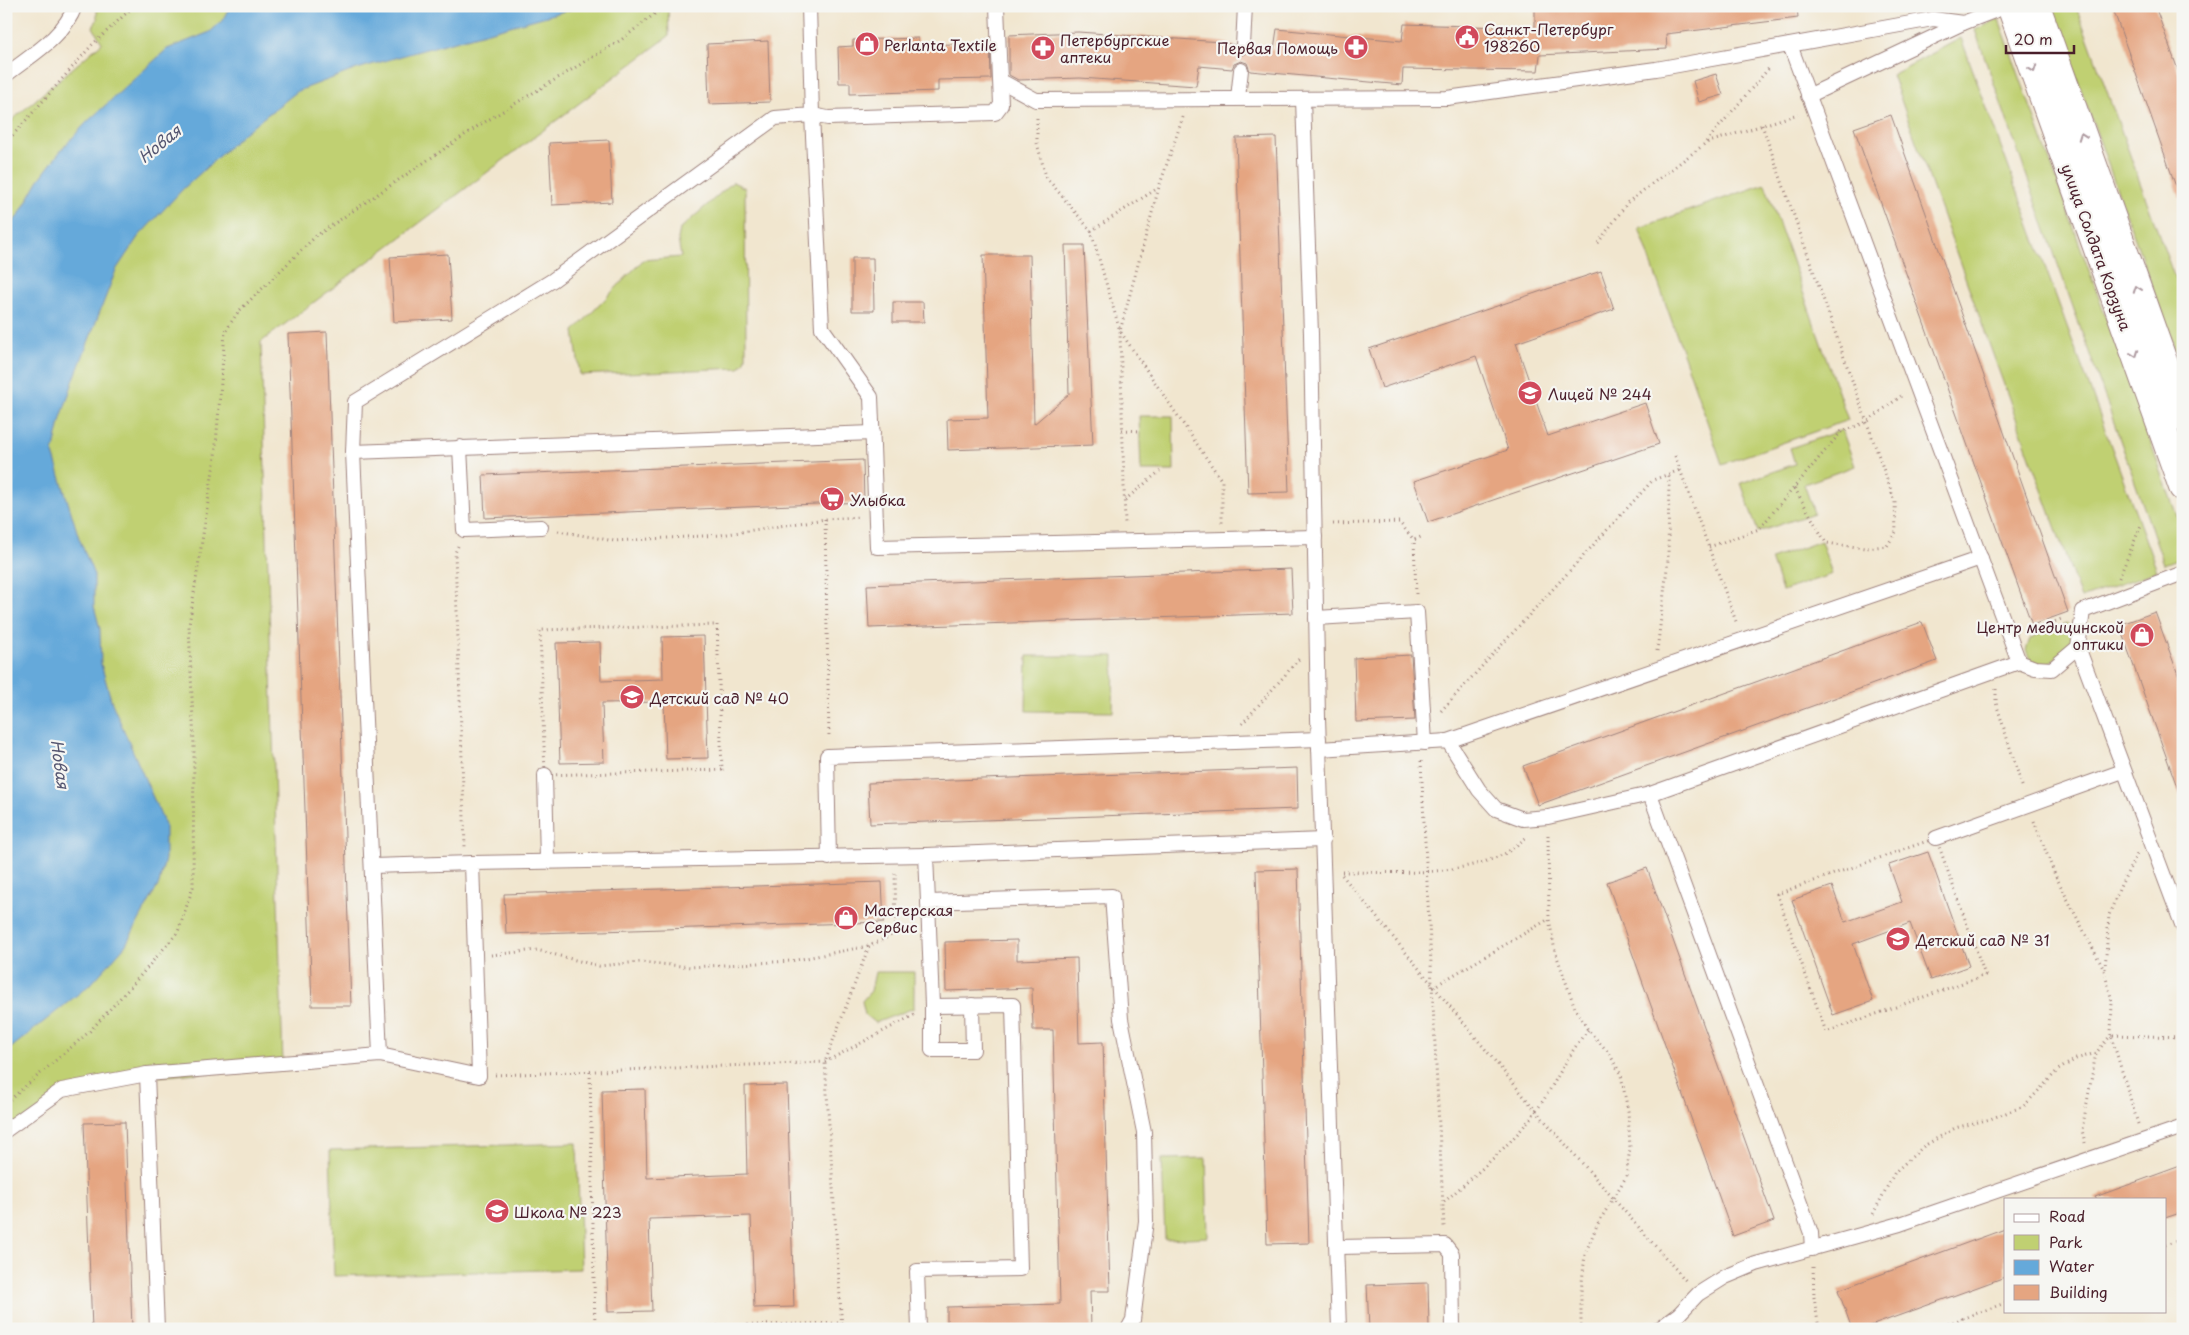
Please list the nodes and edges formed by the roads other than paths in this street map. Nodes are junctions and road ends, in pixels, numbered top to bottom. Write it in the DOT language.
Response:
graph roads {
  1 [pos="75,6"];
  2 [pos="809,6"];
  3 [pos="997,6"];
  4 [pos="1245,6"];
  5 [pos="2007,6"];
  6 [pos="2011,6"];
  7 [pos="2036,6"];
  8 [pos="1963,23"];
  9 [pos="1790,45"];
  10 [pos="1243,46"];
  11 [pos="1241,70"];
  12 [pos="6,75"];
  13 [pos="1001,81"];
  14 [pos="1238,98"];
  15 [pos="1303,98"];
  16 [pos="1810,102"];
  17 [pos="812,115"];
  18 [pos="2183,417"];
  19 [pos="873,432"];
  20 [pos="460,447"];
  21 [pos="353,452"];
  22 [pos="2183,487"];
  23 [pos="541,527"];
  24 [pos="1315,530"];
  25 [pos="1981,558"];
  26 [pos="2183,572"];
  27 [pos="1316,618"];
  28 [pos="2078,647"];
  29 [pos="2019,662"];
  30 [pos="1448,741"];
  31 [pos="1425,743"];
  32 [pos="1319,744"];
  33 [pos="2123,771"];
  34 [pos="545,775"];
  35 [pos="1650,794"];
  36 [pos="1936,838"];
  37 [pos="1323,840"];
  38 [pos="926,855"];
  39 [pos="829,858"];
  40 [pos="547,860"];
  41 [pos="472,863"];
  42 [pos="372,866"];
  43 [pos="928,902"];
  44 [pos="2183,927"];
  45 [pos="972,1005"];
  46 [pos="932,1006"];
  47 [pos="380,1055"];
  48 [pos="147,1074"];
  49 [pos="2183,1127"];
  50 [pos="6,1130"];
  51 [pos="1338,1247"];
  52 [pos="1812,1249"];
  53 [pos="157,1329"];
  54 [pos="920,1329"];
  55 [pos="1128,1329"];
  56 [pos="1339,1329"];
  57 [pos="1453,1329"];
  58 [pos="1659,1329"];
  1 -- 12 [label="lane"];
  2 -- 17 [label="lane"];
  3 -- 13 [label="lane"];
  4 -- 10 [label="lane"];
  5 -- 8 [label="lane"];
  6 -- 22 [label="street, улица Солдата Корзуна, one-way"];
  18 -- 7 [label="street, улица Солдата Корзуна, one-way"];
  8 -- 9 [label="lane"];
  8 -- 16 [label="lane"];
  9 -- 15 [label="lane"];
  9 -- 16 [label="lane"];
  11 -- 14 [label="lane"];
  13 -- 14 [label="lane"];
  13 -- 17 [label="lane"];
  14 -- 15 [label="lane"];
  15 -- 24 [label="lane"];
  16 -- 25 [label="lane"];
  17 -- 19 [label="lane"];
  17 -- 21 [label="lane"];
  19 -- 20 [label="lane"];
  19 -- 24 [label="lane"];
  20 -- 21 [label="lane"];
  20 -- 23 [label="lane"];
  21 -- 42 [label="lane"];
  24 -- 27 [label="lane"];
  25 -- 29 [label="lane"];
  25 -- 30 [label="lane"];
  26 -- 28 [label="lane"];
  27 -- 31 [label="lane"];
  27 -- 32 [label="lane"];
  28 -- 29 [label="lane"];
  28 -- 33 [label="lane"];
  29 -- 35 [label="lane"];
  30 -- 31 [label="lane"];
  30 -- 35 [label="lane"];
  31 -- 32 [label="lane"];
  32 -- 37 [label="lane"];
  32 -- 39 [label="lane"];
  33 -- 36 [label="lane"];
  33 -- 44 [label="lane"];
  34 -- 40 [label="lane"];
  35 -- 52 [label="lane"];
  37 -- 38 [label="lane"];
  37 -- 51 [label="lane"];
  38 -- 39 [label="lane"];
  38 -- 43 [label="lane"];
  39 -- 40 [label="lane"];
  40 -- 41 [label="lane"];
  41 -- 42 [label="lane"];
  41 -- 47 [label="lane"];
  42 -- 47 [label="lane"];
  43 -- 46 [label="lane"];
  43 -- 55 [label="lane"];
  45 -- 46 [label="lane"];
  45 -- 46 [label="lane"];
  45 -- 54 [label="lane"];
  47 -- 48 [label="lane"];
  48 -- 50 [label="lane"];
  48 -- 53 [label="lane"];
  49 -- 52 [label="lane"];
  51 -- 56 [label="lane"];
  51 -- 57 [label="lane"];
  52 -- 58 [label="lane"];
}
